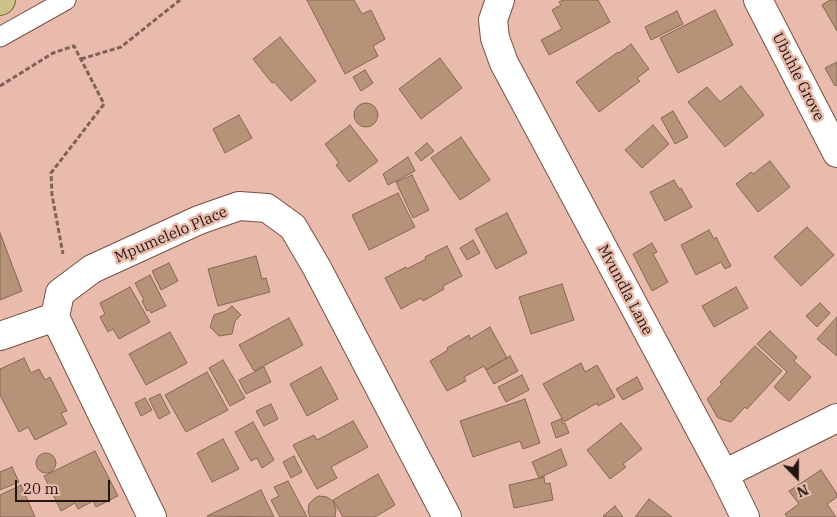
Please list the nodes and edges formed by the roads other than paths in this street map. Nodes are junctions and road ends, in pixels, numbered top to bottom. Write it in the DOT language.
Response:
graph roads {
  1 [pos="66,0"];
  2 [pos="500,0"];
  3 [pos="758,0"];
  4 [pos="0,37"];
  5 [pos="837,153"];
  6 [pos="55,317"];
  7 [pos="0,336"];
  8 [pos="837,418"];
  9 [pos="724,474"];
  10 [pos="152,517"];
  11 [pos="447,517"];
  12 [pos="745,517"];
  1 -- 4 [label="lane"];
  2 -- 9 [label="street, Mvundla Lane"];
  3 -- 5 [label="street, Ubuhle Grove"];
  6 -- 7 [label="street"];
  6 -- 10 [label="street"];
  6 -- 11 [label="street, Mpumelelo Place"];
  8 -- 9 [label="street"];
  9 -- 12 [label="street, Mvundla Lane"];
}
